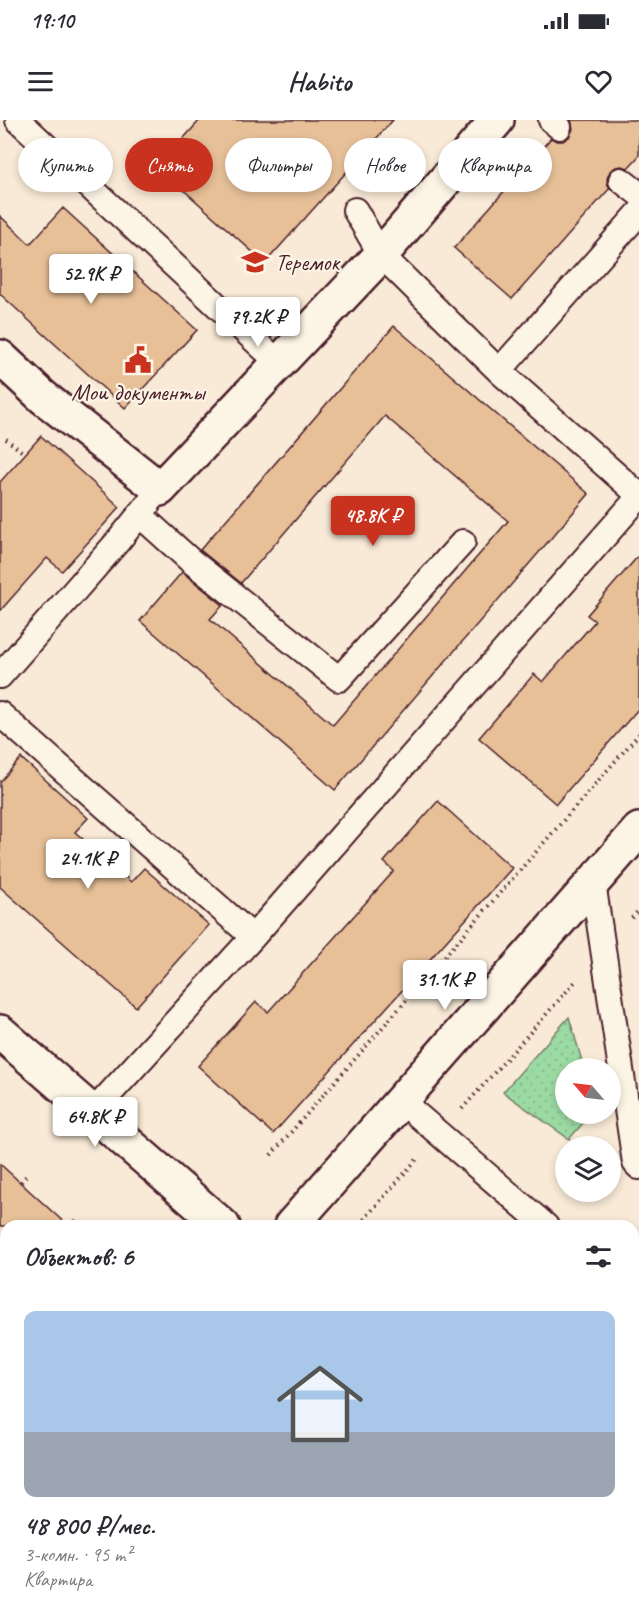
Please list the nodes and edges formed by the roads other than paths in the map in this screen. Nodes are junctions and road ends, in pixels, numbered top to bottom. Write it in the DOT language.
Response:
graph roads {
  1 [pos="18,120"];
  2 [pos="496,120"];
  3 [pos="355,210"];
  4 [pos="639,213"];
  5 [pos="381,255"];
  6 [pos="0,357"];
  7 [pos="279,363"];
  8 [pos="499,371"];
  9 [pos="160,489"];
  10 [pos="639,496"];
  11 [pos="140,515"];
  12 [pos="464,542"];
  13 [pos="0,676"];
  14 [pos="0,714"];
  15 [pos="639,830"];
  16 [pos="593,882"];
  17 [pos="253,937"];
  18 [pos="0,1032"];
  19 [pos="400,1100"];
  20 [pos="93,1112"];
  21 [pos="639,1167"];
  22 [pos="216,1220"];
  23 [pos="296,1220"];
  24 [pos="539,1220"];
  1 -- 7 [label="lane"];
  2 -- 5 [label="street"];
  3 -- 5 [label="lane"];
  4 -- 8 [label="lane"];
  5 -- 7 [label="street"];
  5 -- 8 [label="lane"];
  6 -- 9 [label="street"];
  7 -- 9 [label="street"];
  8 -- 10 [label="lane"];
  9 -- 11 [label="lane"];
  10 -- 17 [label="lane"];
  11 -- 12 [label="lane"];
  11 -- 13 [label="lane"];
  14 -- 17 [label="lane"];
  15 -- 16 [label="street"];
  16 -- 19 [label="street"];
  16 -- 21 [label="lane"];
  17 -- 20 [label="lane"];
  18 -- 20 [label="street"];
  19 -- 23 [label="street"];
  19 -- 24 [label="lane"];
  20 -- 22 [label="street"];
}
